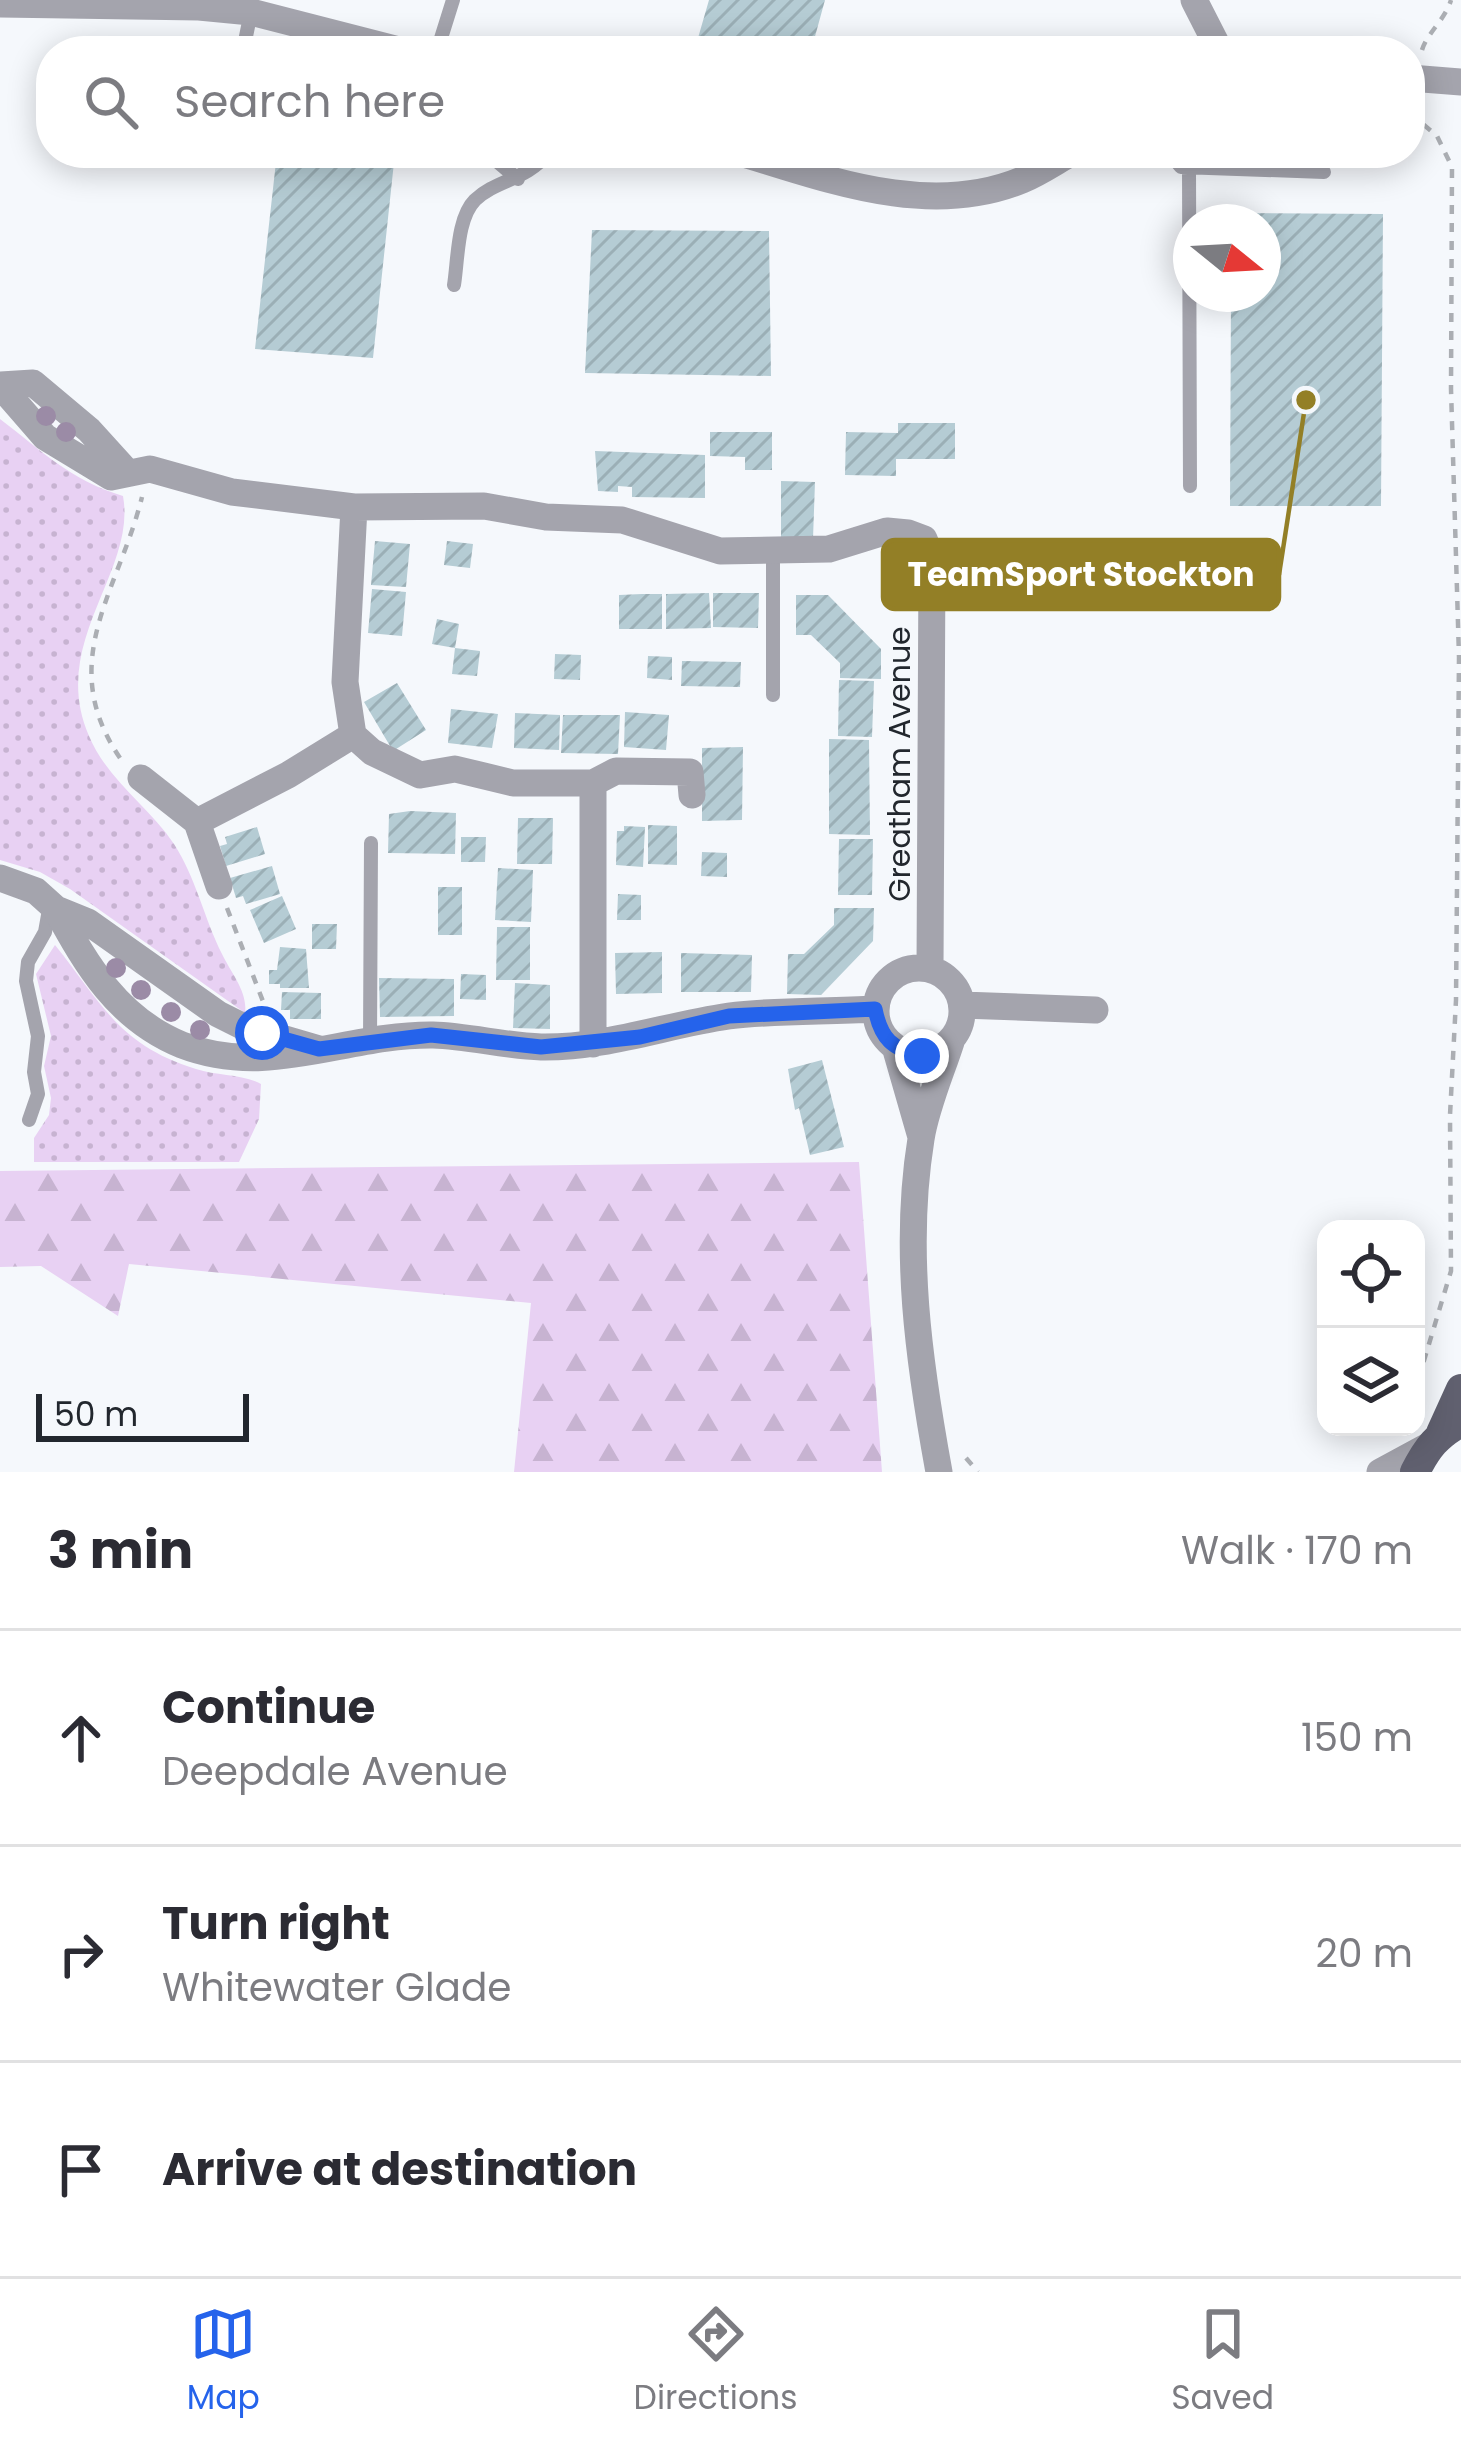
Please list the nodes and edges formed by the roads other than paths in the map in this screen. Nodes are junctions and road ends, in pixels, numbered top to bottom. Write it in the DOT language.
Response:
graph roads {
  1 [pos="453,0"];
  2 [pos="1194,0"];
  3 [pos="96,3"];
  4 [pos="0,4"];
  5 [pos="251,13"];
  6 [pos="246,36"];
  7 [pos="343,36"];
  8 [pos="442,36"];
  9 [pos="1212,36"];
  10 [pos="1425,79"];
  11 [pos="1461,82"];
  12 [pos="505,168"];
  13 [pos="535,168"];
  14 [pos="793,168"];
  15 [pos="1044,168"];
  16 [pos="1189,168"];
  17 [pos="1216,168"];
  18 [pos="1324,172"];
  19 [pos="518,179"];
  20 [pos="454,284"];
  21 [pos="1,385"];
  22 [pos="1190,486"];
  23 [pos="354,506"];
  24 [pos="773,550"];
  25 [pos="772,695"];
  26 [pos="353,734"];
  27 [pos="141,778"];
  28 [pos="593,783"];
  29 [pos="692,795"];
  30 [pos="196,822"];
  31 [pos="371,843"];
  32 [pos="0,878"];
  33 [pos="219,886"];
  34 [pos="53,906"];
  35 [pos="930,969"];
  36 [pos="962,1005"];
  37 [pos="875,1009"];
  38 [pos="1095,1010"];
  39 [pos="951,1042"];
  40 [pos="370,1043"];
  41 [pos="593,1044"];
  42 [pos="319,1049"];
  43 [pos="896,1050"];
  44 [pos="29,1120"];
  45 [pos="921,1137"];
  46 [pos="1461,1389"];
  47 [pos="1436,1443"];
  48 [pos="939,1472"];
  49 [pos="1381,1472"];
  1 -- 8 [label="lane"];
  2 -- 9 [label="street"];
  3 -- 4 [label="street"];
  3 -- 5 [label="street"];
  5 -- 6 [label="lane"];
  5 -- 7 [label="street"];
  10 -- 11 [label="street"];
  12 -- 19 [label="lane"];
  13 -- 19 [label="lane"];
  14 -- 15 [label="street"];
  16 -- 22 [label="lane"];
  17 -- 18 [label="lane"];
  19 -- 20 [label="lane"];
  21 -- 23 [label="street"];
  23 -- 24 [label="street"];
  23 -- 26 [label="street"];
  24 -- 25 [label="lane"];
  24 -- 35 [label="street, Greatham Avenue"];
  26 -- 28 [label="street"];
  26 -- 30 [label="street"];
  27 -- 30 [label="street"];
  28 -- 29 [label="street"];
  28 -- 41 [label="street"];
  30 -- 33 [label="street"];
  31 -- 40 [label="lane"];
  32 -- 34 [label="street"];
  34 -- 42 [label="street"];
  34 -- 42 [label="street"];
  34 -- 44 [label="lane"];
  35 -- 36 [label="street"];
  35 -- 37 [label="street"];
  36 -- 38 [label="street"];
  36 -- 39 [label="street"];
  37 -- 41 [label="street"];
  37 -- 43 [label="street"];
  39 -- 43 [label="street"];
  39 -- 45 [label="street"];
  40 -- 41 [label="street"];
  40 -- 42 [label="street"];
  43 -- 45 [label="street"];
  45 -- 48 [label="street"];
  46 -- 47 [label="main road"];
  47 -- 49 [label="street"];
}
